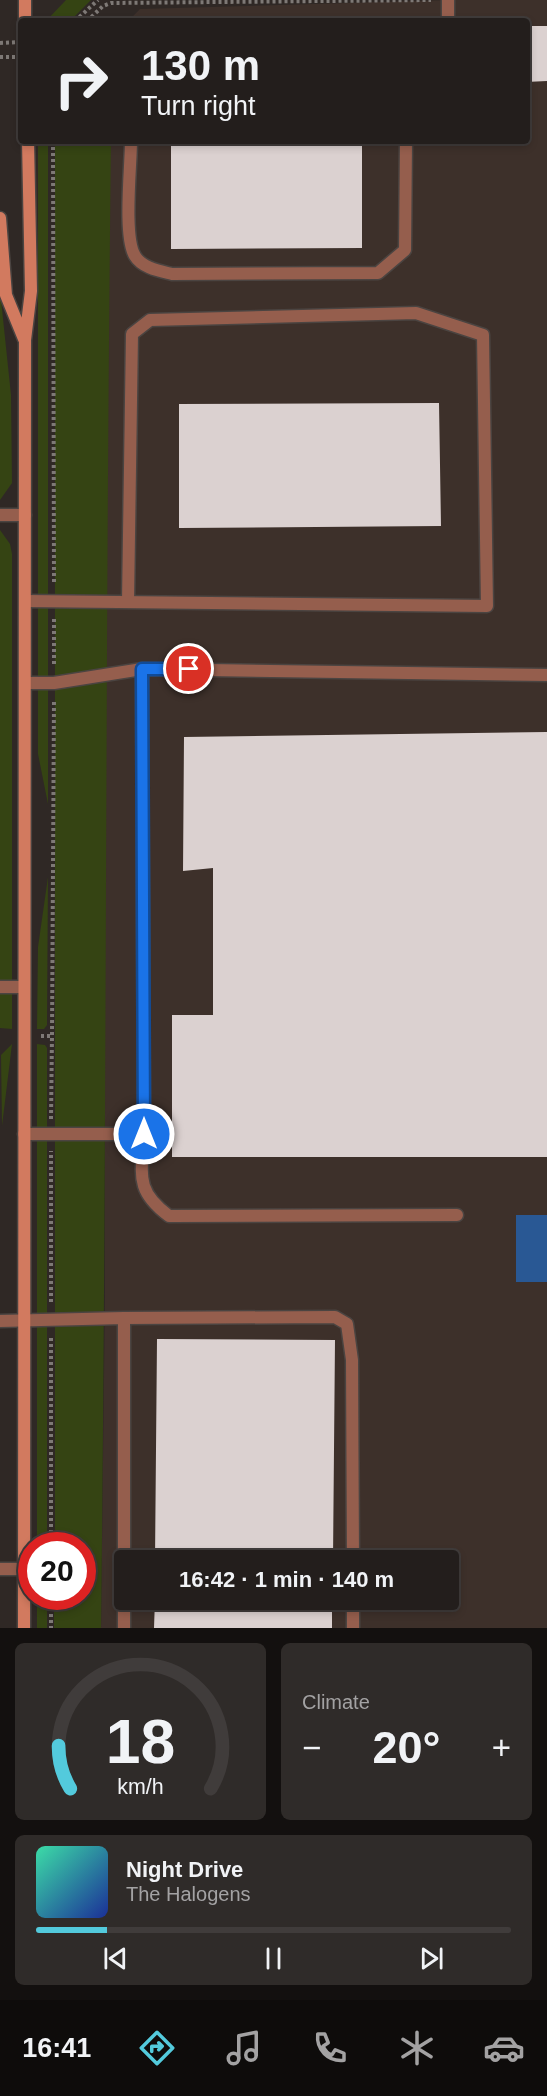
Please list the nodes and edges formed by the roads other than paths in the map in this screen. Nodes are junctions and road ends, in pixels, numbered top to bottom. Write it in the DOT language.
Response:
graph roads {
  1 [pos="25,0"];
  2 [pos="448,0"];
  3 [pos="26,18"];
  4 [pos="448,18"];
  5 [pos="27,144"];
  6 [pos="131,144"];
  7 [pos="406,144"];
  8 [pos="0,218"];
  9 [pos="25,340"];
  10 [pos="0,515"];
  11 [pos="25,515"];
  12 [pos="26,601"];
  13 [pos="129,602"];
  14 [pos="142,669"];
  15 [pos="547,675"];
  16 [pos="26,683"];
  17 [pos="0,987"];
  18 [pos="24,987"];
  19 [pos="24,1134"];
  20 [pos="144,1134"];
  21 [pos="457,1215"];
  22 [pos="124,1318"];
  23 [pos="24,1320"];
  24 [pos="0,1321"];
  25 [pos="24,1532"];
  26 [pos="352,1550"];
  27 [pos="0,1569"];
  28 [pos="18,1569"];
  29 [pos="24,1610"];
  30 [pos="353,1610"];
  31 [pos="24,1628"];
  32 [pos="124,1628"];
  33 [pos="353,1628"];
  1 -- 3 [label="street"];
  2 -- 4 [label="lane"];
  5 -- 9 [label="street"];
  6 -- 7 [label="lane"];
  8 -- 9 [label="street"];
  9 -- 11 [label="street"];
  10 -- 11 [label="lane"];
  11 -- 12 [label="street"];
  12 -- 13 [label="lane"];
  12 -- 16 [label="street"];
  13 -- 13 [label="lane"];
  14 -- 15 [label="lane"];
  14 -- 16 [label="lane"];
  14 -- 20 [label="lane"];
  16 -- 18 [label="street"];
  17 -- 18 [label="lane"];
  18 -- 19 [label="street"];
  19 -- 20 [label="lane"];
  19 -- 23 [label="street"];
  20 -- 21 [label="lane"];
  22 -- 23 [label="lane"];
  22 -- 26 [label="lane"];
  22 -- 32 [label="lane"];
  23 -- 24 [label="lane"];
  23 -- 25 [label="street"];
  27 -- 28 [label="lane"];
  29 -- 31 [label="street"];
  30 -- 33 [label="lane"];
}
